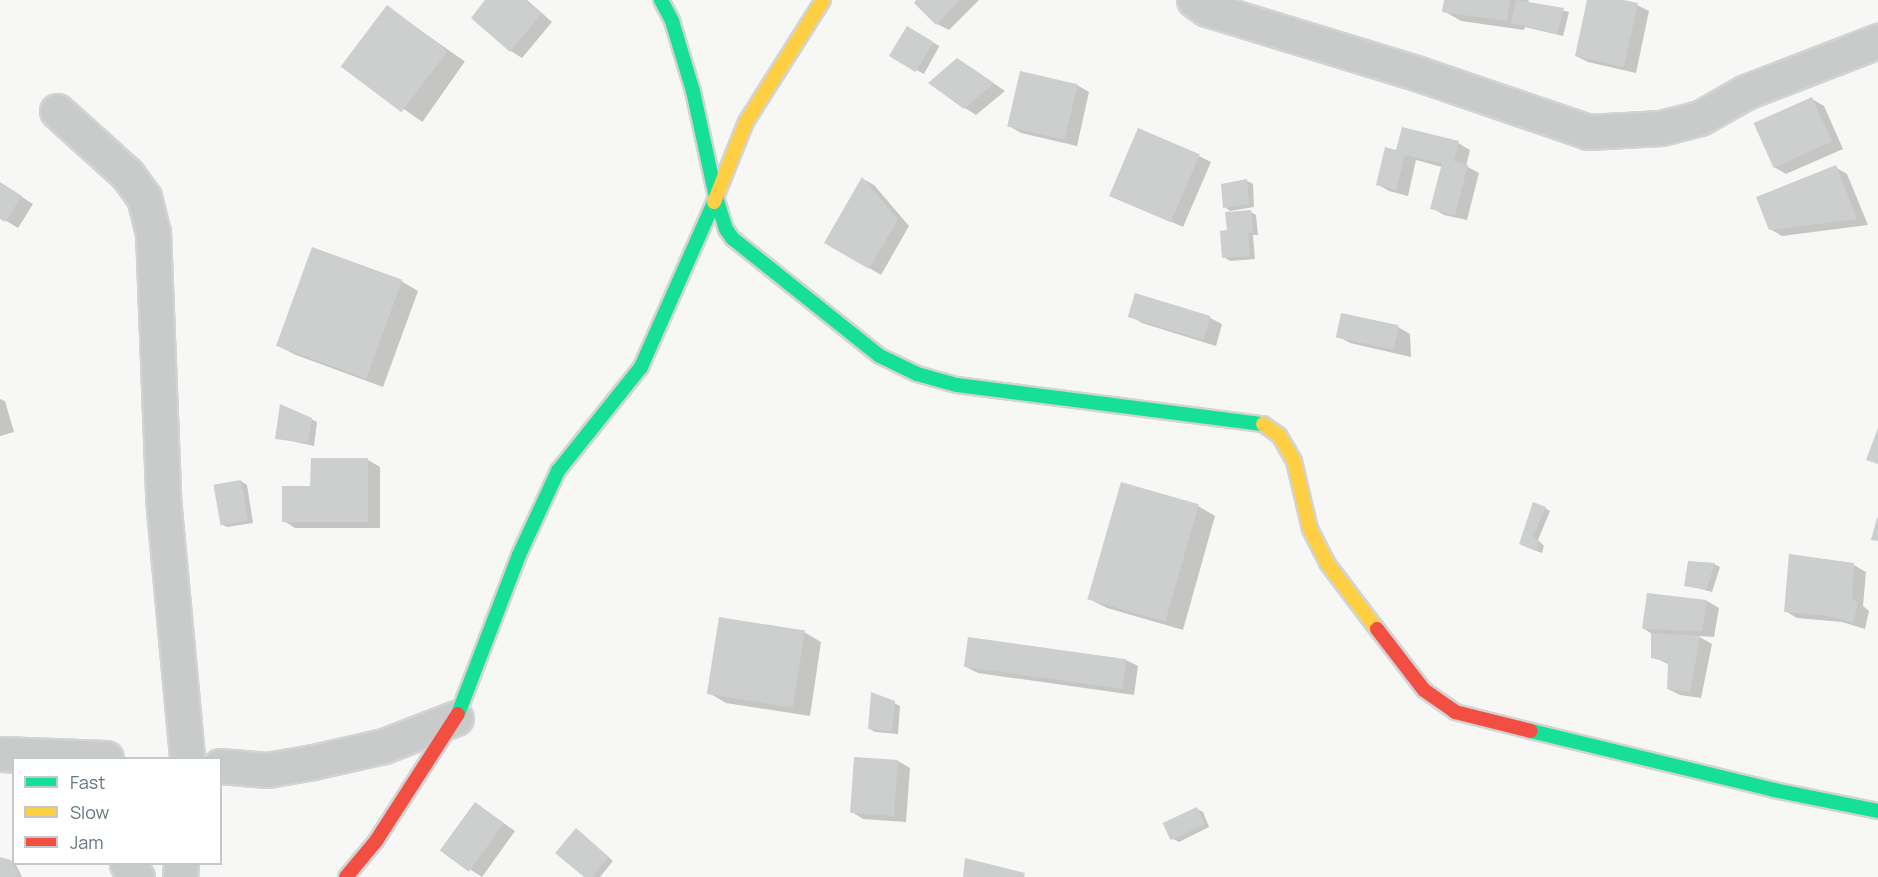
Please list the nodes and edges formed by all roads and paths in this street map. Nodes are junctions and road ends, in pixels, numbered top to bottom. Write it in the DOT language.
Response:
graph roads {
  1 [pos="661,0"];
  2 [pos="823,0"];
  3 [pos="1194,0"];
  4 [pos="1878,41"];
  5 [pos="57,111"];
  6 [pos="716,197"];
  7 [pos="456,718"];
  8 [pos="14,756"];
  9 [pos="45,757"];
  10 [pos="187,757"];
  11 [pos="222,766"];
  12 [pos="1878,811"];
  13 [pos="128,865"];
  14 [pos="137,877"];
  15 [pos="346,877"];
  1 -- 6 [label="street"];
  2 -- 6 [label="street"];
  3 -- 4 [label="street"];
  5 -- 10 [label="street"];
  6 -- 7 [label="street"];
  6 -- 12 [label="street"];
  7 -- 11 [label="street"];
  7 -- 15 [label="street"];
  8 -- 9 [label="street"];
  13 -- 14 [label="street"];
}
